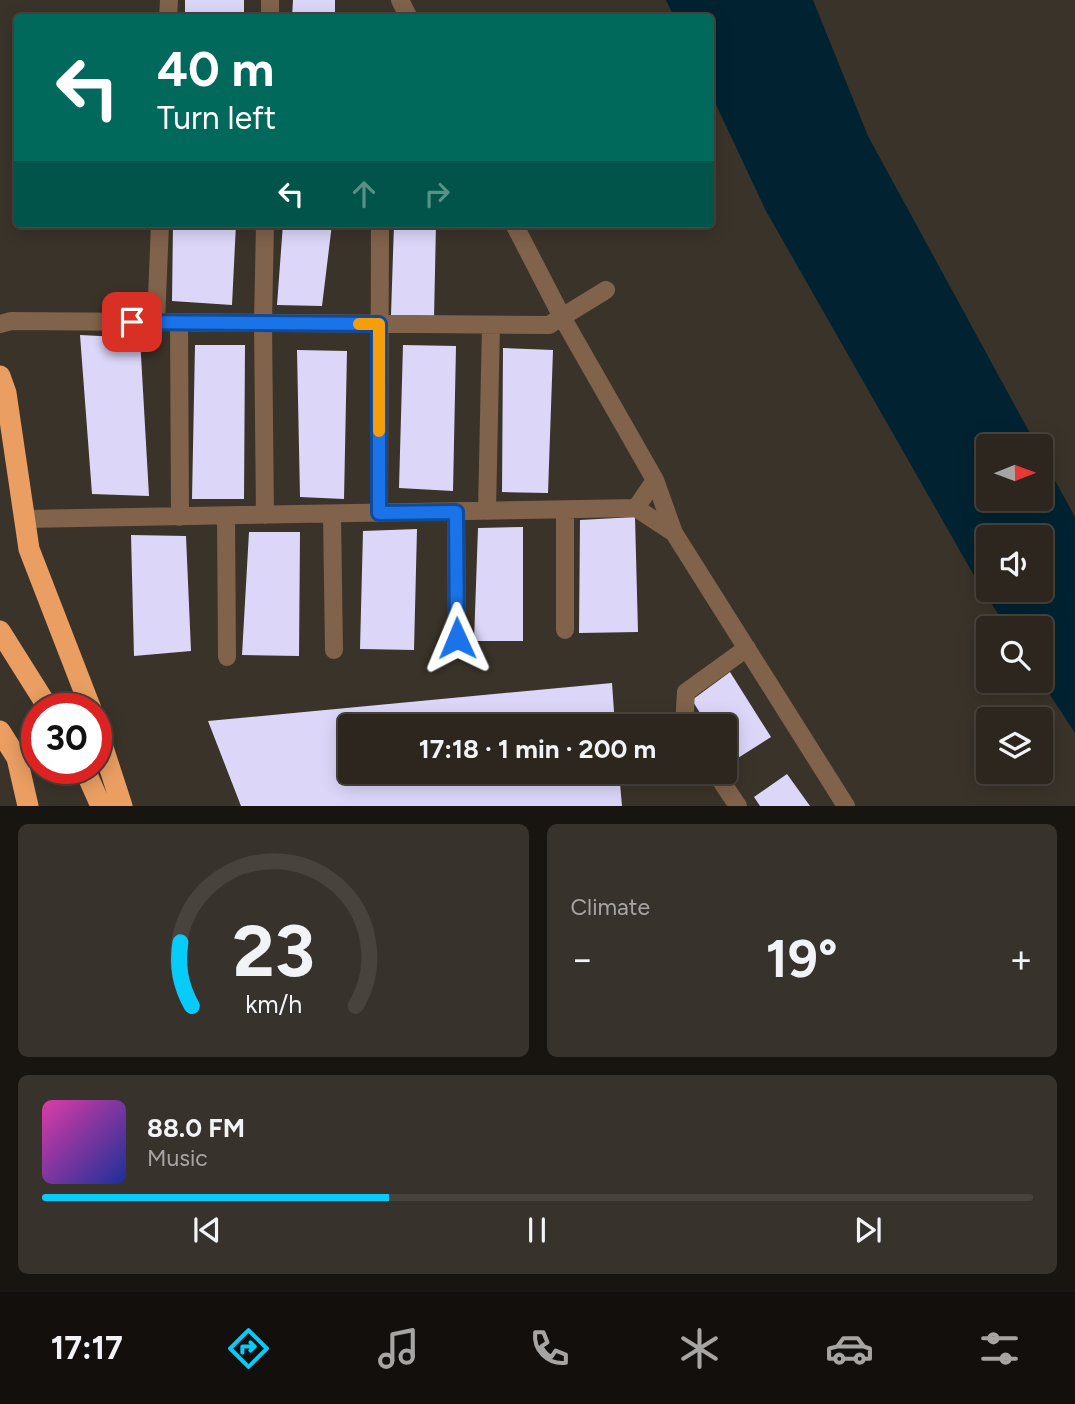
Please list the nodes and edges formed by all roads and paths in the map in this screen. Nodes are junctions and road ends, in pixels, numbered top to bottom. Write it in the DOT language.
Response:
graph roads {
  1 [pos="160,228"];
  2 [pos="265,228"];
  3 [pos="380,228"];
  4 [pos="516,228"];
  5 [pos="607,290"];
  6 [pos="562,317"];
  7 [pos="156,322"];
  8 [pos="179,322"];
  9 [pos="263,323"];
  10 [pos="0,324"];
  11 [pos="379,324"];
  12 [pos="491,325"];
  13 [pos="0,376"];
  14 [pos="655,480"];
  15 [pos="636,508"];
  16 [pos="565,510"];
  17 [pos="487,511"];
  18 [pos="456,512"];
  19 [pos="379,513"];
  20 [pos="332,514"];
  21 [pos="265,515"];
  22 [pos="226,516"];
  23 [pos="180,517"];
  24 [pos="24,519"];
  25 [pos="674,533"];
  26 [pos="565,630"];
  27 [pos="0,631"];
  28 [pos="457,638"];
  29 [pos="747,648"];
  30 [pos="334,650"];
  31 [pos="227,657"];
  32 [pos="39,693"];
  33 [pos="85,693"];
  34 [pos="685,714"];
  35 [pos="0,731"];
  36 [pos="112,775"];
  37 [pos="91,784"];
  38 [pos="723,784"];
  39 [pos="28,806"];
  40 [pos="101,806"];
  41 [pos="122,806"];
  42 [pos="738,806"];
  43 [pos="846,806"];
  1 -- 7 [label="street"];
  2 -- 9 [label="street"];
  3 -- 11 [label="street"];
  4 -- 6 [label="street"];
  5 -- 6 [label="street"];
  6 -- 12 [label="street"];
  6 -- 14 [label="street"];
  7 -- 8 [label="street"];
  7 -- 10 [label="street"];
  8 -- 9 [label="street"];
  8 -- 23 [label="street"];
  9 -- 11 [label="street"];
  9 -- 21 [label="street"];
  11 -- 12 [label="street"];
  11 -- 19 [label="street"];
  12 -- 17 [label="street"];
  13 -- 24 [label="highway"];
  14 -- 15 [label="street"];
  14 -- 25 [label="street"];
  15 -- 16 [label="street"];
  15 -- 25 [label="street"];
  16 -- 17 [label="street"];
  16 -- 26 [label="street"];
  17 -- 18 [label="street"];
  18 -- 19 [label="street"];
  18 -- 28 [label="street"];
  19 -- 20 [label="street"];
  20 -- 21 [label="street"];
  20 -- 30 [label="street"];
  21 -- 22 [label="street"];
  22 -- 23 [label="street"];
  22 -- 31 [label="street"];
  23 -- 24 [label="street"];
  24 -- 33 [label="highway"];
  25 -- 29 [label="street"];
  27 -- 32 [label="highway"];
  29 -- 34 [label="street"];
  29 -- 43 [label="street"];
  35 -- 39 [label="highway"];
  36 -- 41 [label="highway"];
  37 -- 40 [label="highway"];
  38 -- 42 [label="street"];
}
